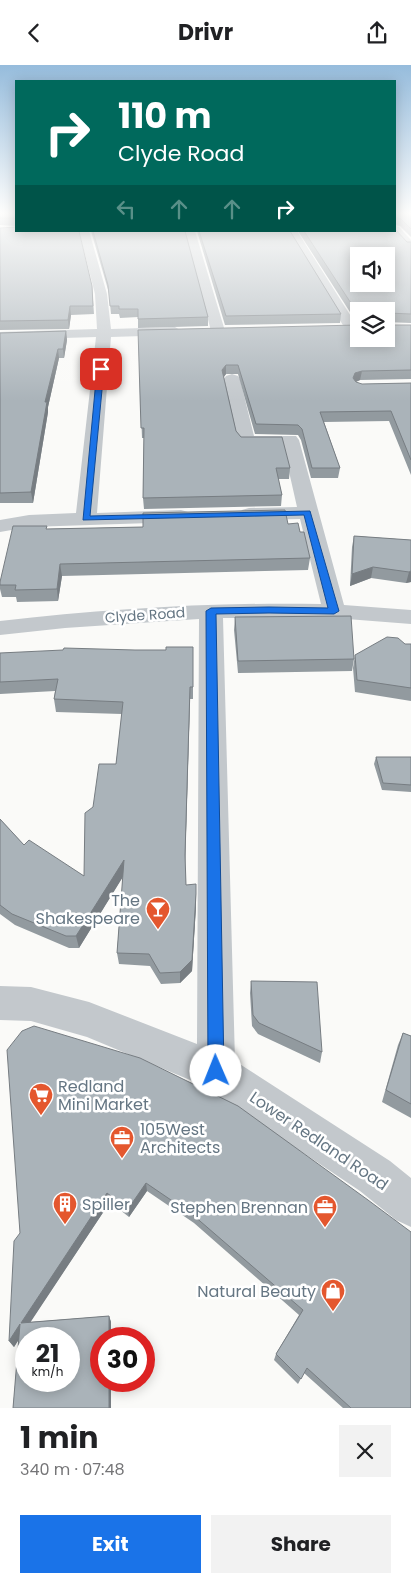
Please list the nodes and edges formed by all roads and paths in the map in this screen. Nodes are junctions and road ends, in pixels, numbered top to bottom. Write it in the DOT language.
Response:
graph roads {
  1 [pos="96,276"];
  2 [pos="205,276"];
  3 [pos="321,276"];
  4 [pos="350,321"];
  5 [pos="333,329"];
  6 [pos="350,329"];
  7 [pos="104,332"];
  8 [pos="1,334"];
  9 [pos="232,379"];
  10 [pos="307,513"];
  11 [pos="201,515"];
  12 [pos="230,515"];
  13 [pos="86,518"];
  14 [pos="0,526"];
  15 [pos="211,611"];
  16 [pos="334,611"];
  17 [pos="411,617"];
  18 [pos="0,628"];
  19 [pos="0,1003"];
  20 [pos="216,1071"];
  21 [pos="411,1205"];
  1 -- 7 [label="street"];
  2 -- 7 [label="street"];
  3 -- 4 [label="street"];
  5 -- 6 [label="street"];
  7 -- 8 [label="street"];
  7 -- 13 [label="street"];
  9 -- 10 [label="street"];
  10 -- 12 [label="street"];
  10 -- 16 [label="street"];
  11 -- 13 [label="street"];
  13 -- 14 [label="street"];
  15 -- 16 [label="street, Clyde Road"];
  15 -- 18 [label="street, Clyde Road"];
  15 -- 20 [label="street"];
  16 -- 17 [label="street, Clyde Road"];
  19 -- 20 [label="street, Lower Redland Road"];
  20 -- 21 [label="street, Lower Redland Road"];
}
